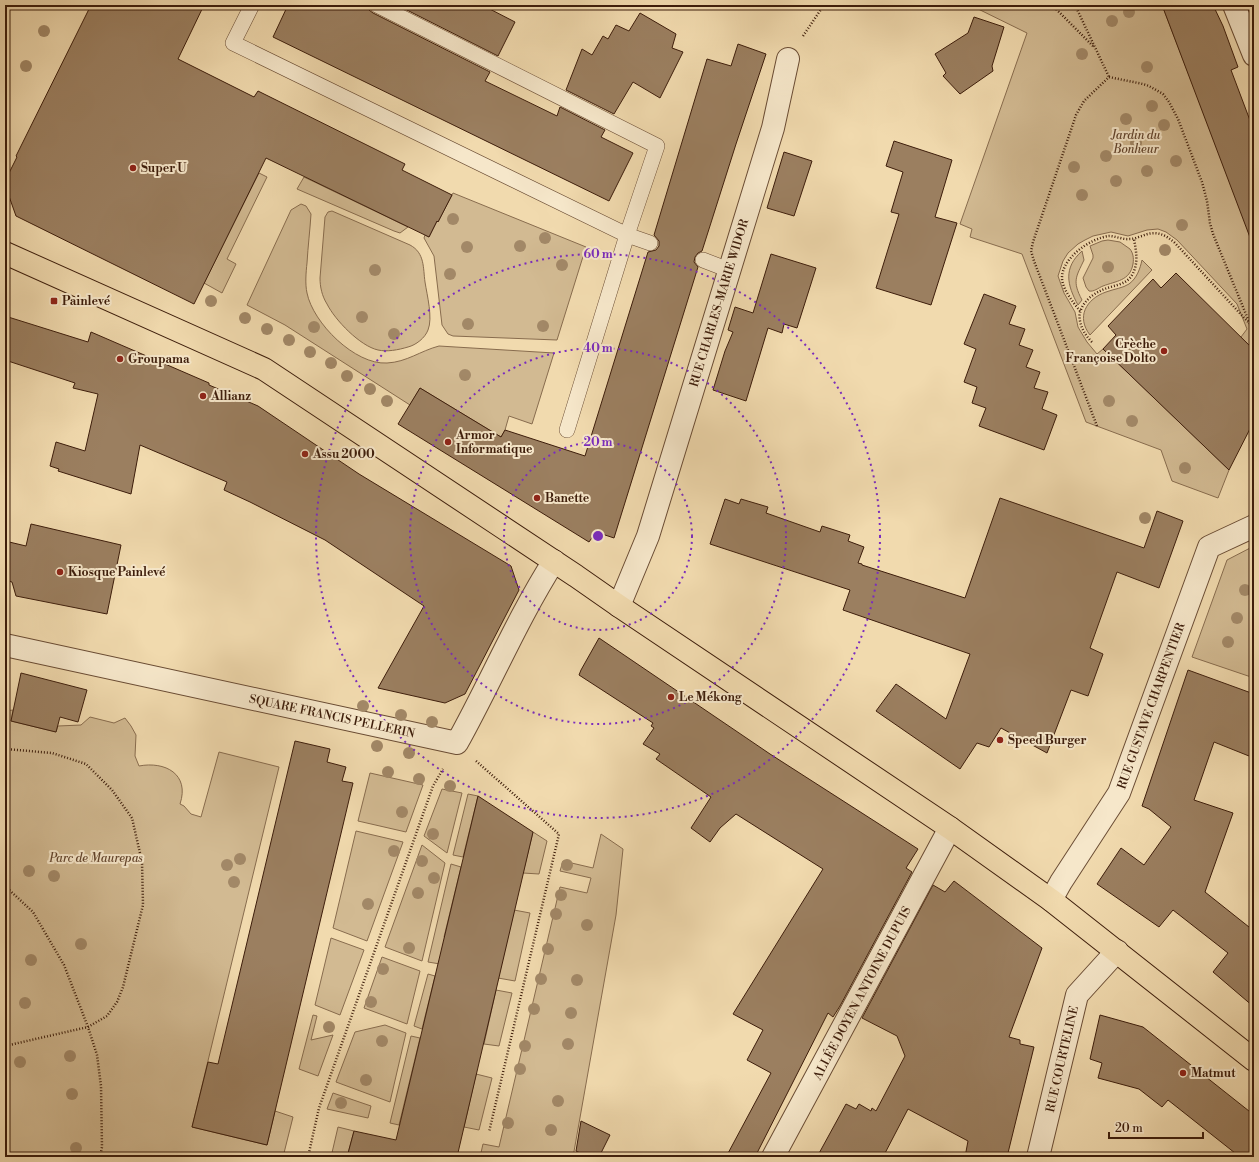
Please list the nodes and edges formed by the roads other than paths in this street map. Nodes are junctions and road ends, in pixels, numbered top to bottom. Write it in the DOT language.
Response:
graph roads {
  1 [pos="252,5"];
  2 [pos="377,5"];
  3 [pos="1234,5"];
  4 [pos="1254,55"];
  5 [pos="788,59"];
  6 [pos="627,235"];
  7 [pos="650,243"];
  8 [pos="5,253"];
  9 [pos="703,260"];
  10 [pos="729,270"];
  11 [pos="567,430"];
  12 [pos="1254,526"];
  13 [pos="554,561"];
  14 [pos="619,606"];
  15 [pos="5,645"];
  16 [pos="950,828"];
  17 [pos="1051,900"];
  18 [pos="1117,951"];
  19 [pos="1254,1060"];
  20 [pos="773,1157"];
  21 [pos="1038,1157"];
  1 -- 6 [label="lane"];
  2 -- 6 [label="lane"];
  3 -- 4 [label="street"];
  5 -- 10 [label="street, RUE CHARLES-MARIE WIDOR"];
  6 -- 7 [label="lane"];
  6 -- 11 [label="lane"];
  8 -- 13 [label="main road"];
  9 -- 10 [label="lane"];
  10 -- 14 [label="street, RUE CHARLES-MARIE WIDOR"];
  12 -- 17 [label="street, RUE GUSTAVE CHARPENTIER"];
  13 -- 14 [label="main road"];
  13 -- 15 [label="street, SQUARE FRANCIS PELLERIN"];
  14 -- 16 [label="main road"];
  16 -- 17 [label="main road"];
  16 -- 20 [label="street, ALLÉE DOYEN ANTOINE DUPUIS"];
  17 -- 18 [label="main road"];
  18 -- 19 [label="main road"];
  18 -- 21 [label="street, RUE COURTELINE"];
}
